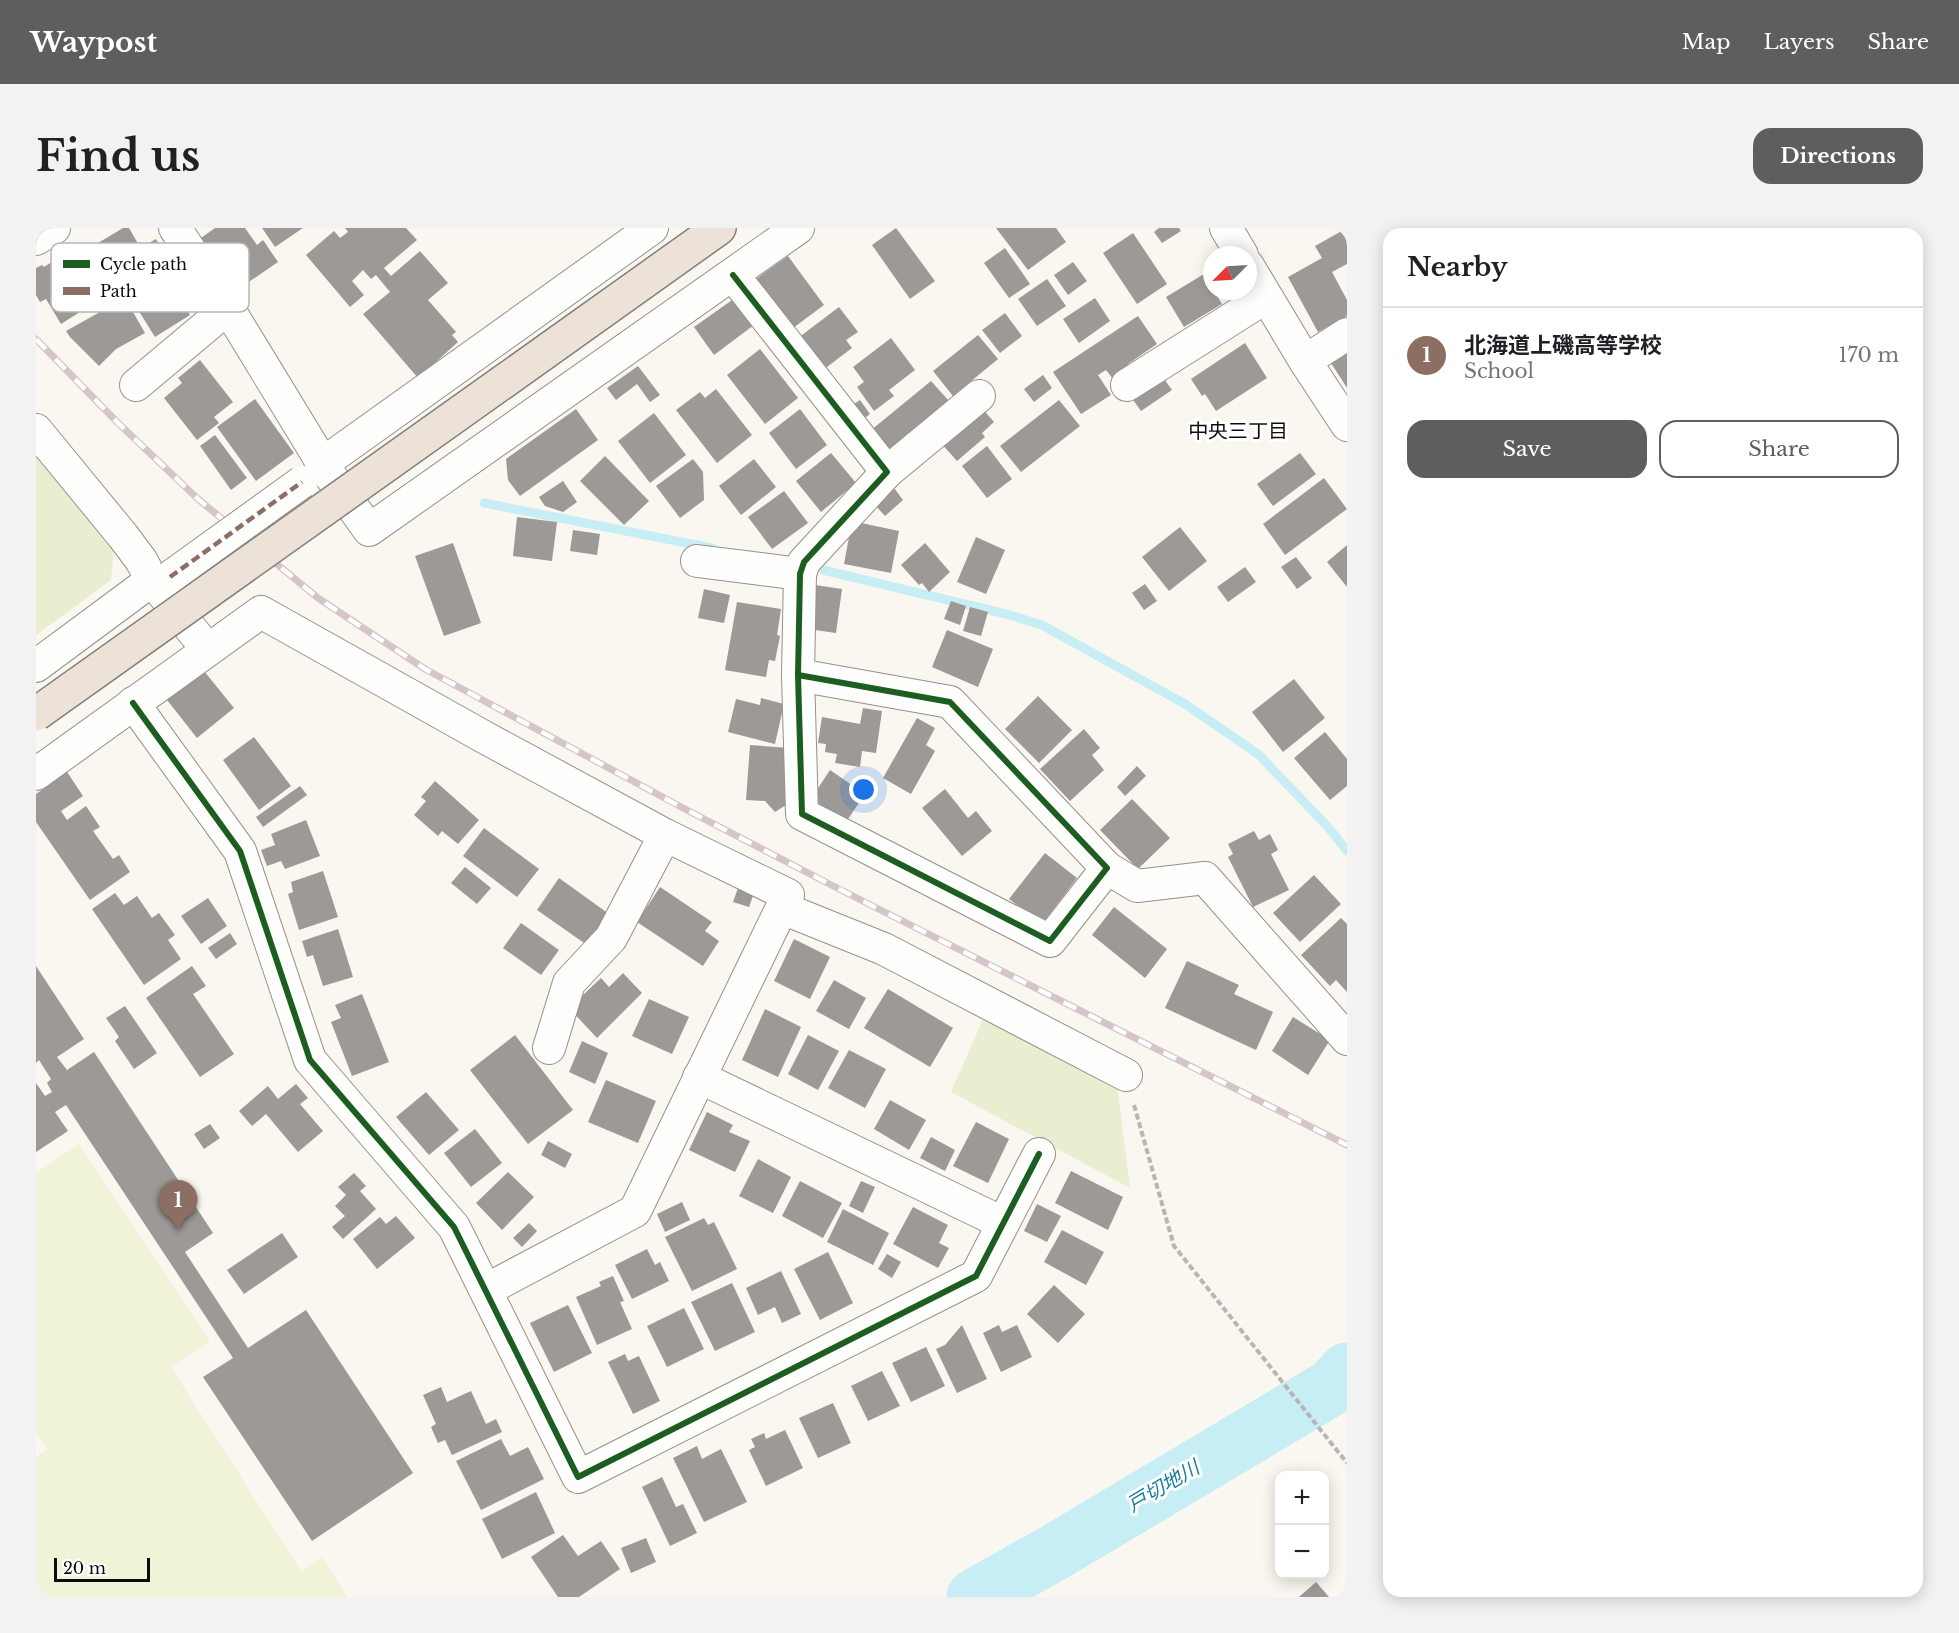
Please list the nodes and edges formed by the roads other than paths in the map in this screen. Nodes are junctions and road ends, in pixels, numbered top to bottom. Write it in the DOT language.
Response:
graph roads {
  1 [pos="54,228"];
  2 [pos="175,228"];
  3 [pos="652,228"];
  4 [pos="719,228"];
  5 [pos="798,228"];
  6 [pos="1226,228"];
  7 [pos="36,239"];
  8 [pos="185,243"];
  9 [pos="1237,246"];
  10 [pos="733,275"];
  11 [pos="1257,282"];
  12 [pos="1266,297"];
  13 [pos="223,312"];
  14 [pos="230,312"];
  15 [pos="1347,334"];
  16 [pos="1305,361"];
  17 [pos="136,385"];
  18 [pos="1127,386"];
  19 [pos="980,396"];
  20 [pos="1347,425"];
  21 [pos="36,430"];
  22 [pos="887,472"];
  23 [pos="312,473"];
  24 [pos="697,561"];
  25 [pos="800,574"];
  26 [pos="161,579"];
  27 [pos="207,649"];
  28 [pos="36,666"];
  29 [pos="798,675"];
  30 [pos="133,703"];
  31 [pos="36,714"];
  32 [pos="36,774"];
  33 [pos="665,835"];
  34 [pos="1107,868"];
  35 [pos="785,901"];
  36 [pos="1347,1039"];
  37 [pos="549,1048"];
  38 [pos="1126,1075"];
  39 [pos="699,1077"];
  40 [pos="1039,1154"];
  41 [pos="1003,1223"];
  42 [pos="486,1290"];
  1 -- 7 [label="street"];
  2 -- 8 [label="street"];
  3 -- 23 [label="street"];
  4 -- 31 [label="main road, bridge"];
  5 -- 10 [label="street"];
  6 -- 9 [label="street"];
  10 -- 22 [label="street"];
  10 -- 23 [label="street"];
  11 -- 12 [label="street"];
  12 -- 16 [label="street"];
  12 -- 18 [label="street"];
  13 -- 17 [label="street"];
  14 -- 23 [label="street"];
  15 -- 16 [label="street"];
  16 -- 20 [label="street"];
  19 -- 22 [label="street"];
  21 -- 26 [label="street"];
  22 -- 25 [label="street"];
  23 -- 26 [label="street, bridge"];
  24 -- 25 [label="street"];
  25 -- 29 [label="street"];
  26 -- 27 [label="street"];
  26 -- 28 [label="street"];
  27 -- 30 [label="street"];
  27 -- 33 [label="street"];
  29 -- 34 [label="street"];
  29 -- 34 [label="street"];
  30 -- 32 [label="street"];
  30 -- 42 [label="street"];
  33 -- 35 [label="street"];
  33 -- 37 [label="street"];
  34 -- 36 [label="street"];
  35 -- 38 [label="street"];
  35 -- 39 [label="street"];
  39 -- 41 [label="street"];
  39 -- 42 [label="street"];
  40 -- 41 [label="street"];
  41 -- 42 [label="street"];
}
